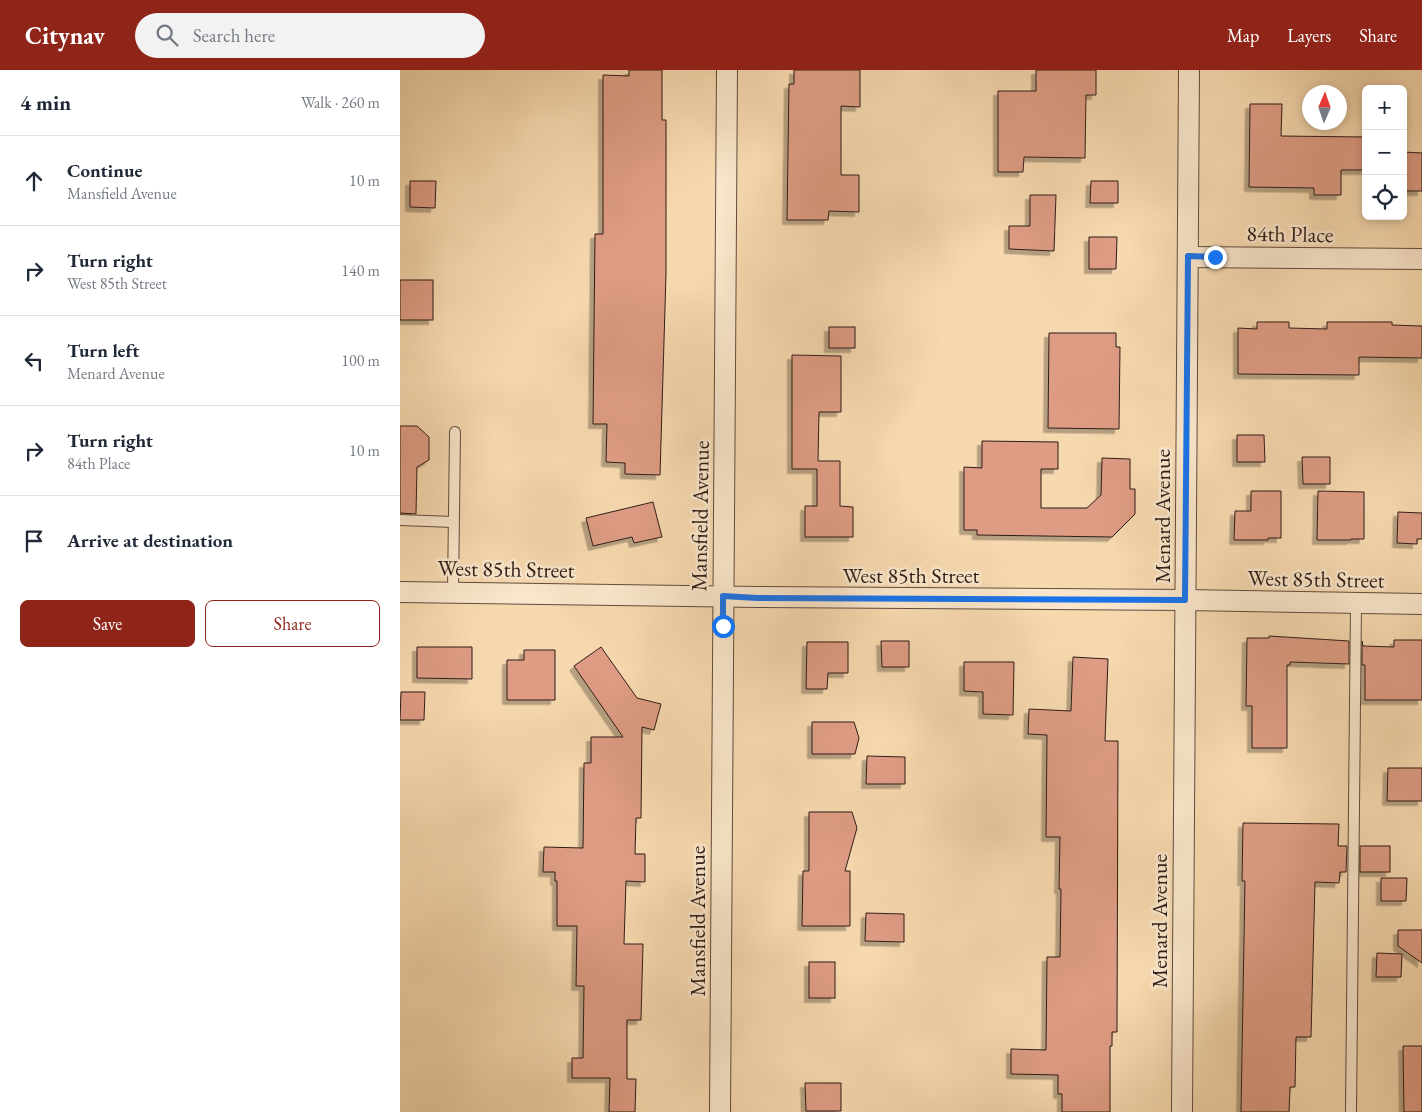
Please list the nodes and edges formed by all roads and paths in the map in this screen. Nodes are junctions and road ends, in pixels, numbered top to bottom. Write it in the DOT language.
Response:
graph roads {
  1 [pos="727,70"];
  2 [pos="1189,70"];
  3 [pos="1188,256"];
  4 [pos="1422,259"];
  5 [pos="455,432"];
  6 [pos="400,520"];
  7 [pos="453,522"];
  8 [pos="400,592"];
  9 [pos="453,592"];
  10 [pos="723,596"];
  11 [pos="1185,600"];
  12 [pos="1356,603"];
  13 [pos="1422,604"];
  14 [pos="720,1112"];
  15 [pos="1182,1112"];
  16 [pos="1350,1112"];
  1 -- 10 [label="street, Mansfield Avenue"];
  2 -- 3 [label="street, Menard Avenue"];
  3 -- 4 [label="street, 84th Place"];
  3 -- 11 [label="street, Menard Avenue"];
  5 -- 7 [label="lane"];
  6 -- 7 [label="lane"];
  7 -- 9 [label="lane"];
  8 -- 9 [label="street, West 85th Street"];
  9 -- 10 [label="street, West 85th Street"];
  10 -- 11 [label="street, West 85th Street"];
  10 -- 14 [label="street, Mansfield Avenue"];
  11 -- 12 [label="street, West 85th Street"];
  11 -- 15 [label="street, Menard Avenue"];
  12 -- 13 [label="street, West 85th Street"];
  12 -- 16 [label="lane"];
}
